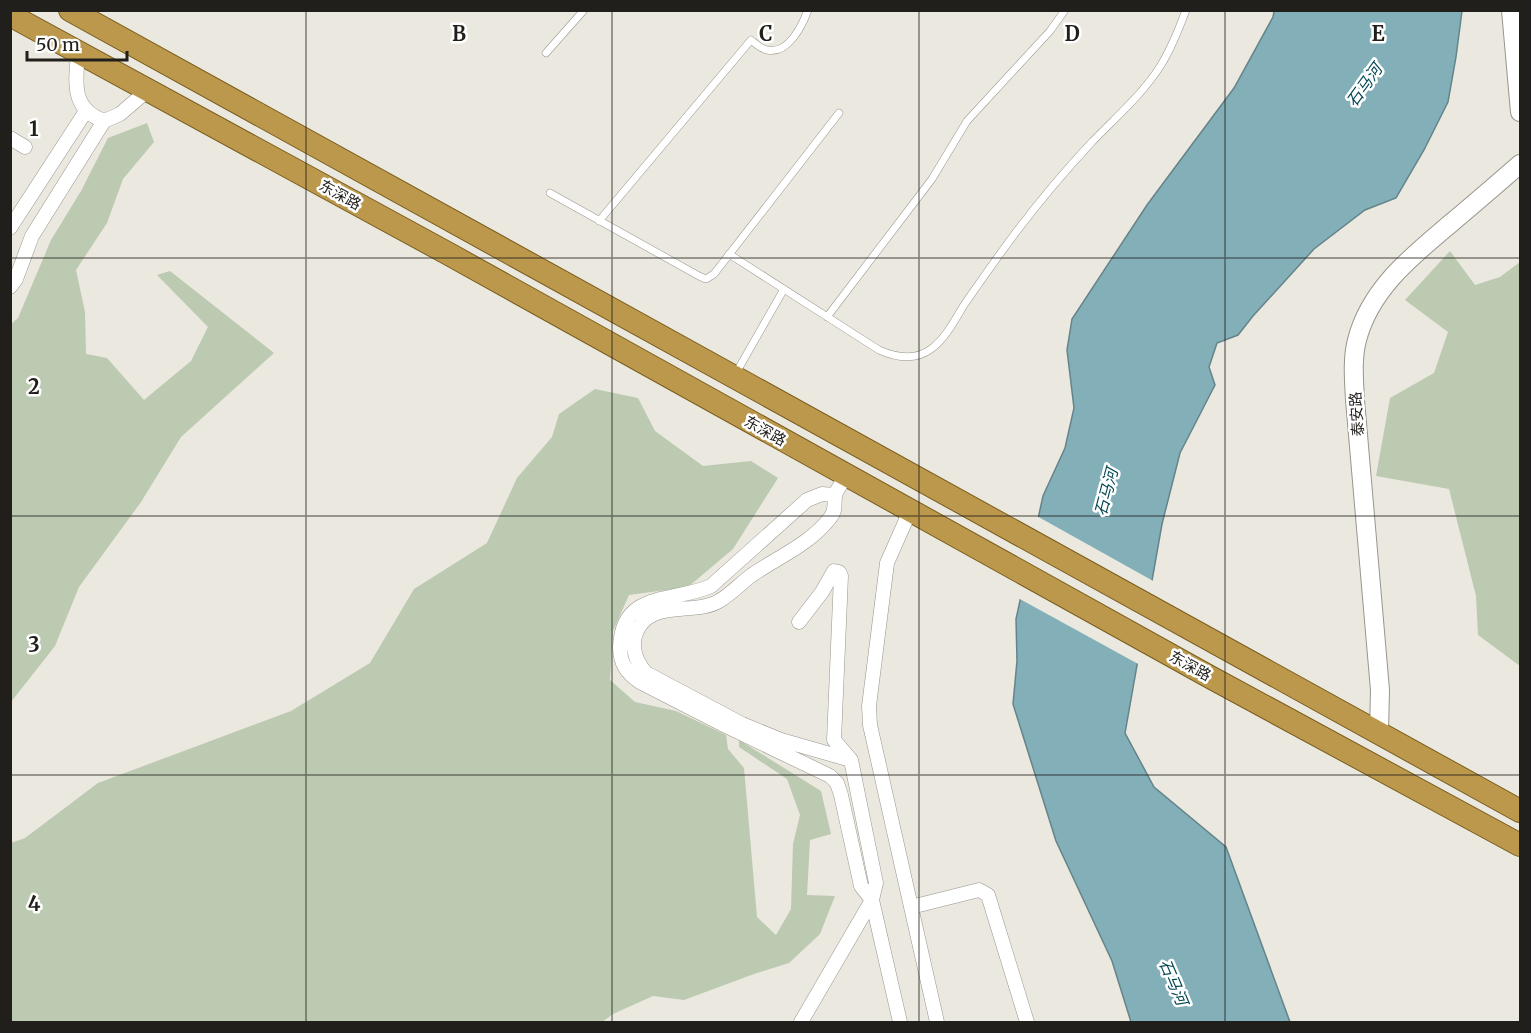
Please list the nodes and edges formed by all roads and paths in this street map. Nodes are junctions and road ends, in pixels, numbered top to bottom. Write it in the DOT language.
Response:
graph roads {
  1 [pos="70,10"];
  2 [pos="584,10"];
  3 [pos="808,10"];
  4 [pos="1065,10"];
  5 [pos="1186,10"];
  6 [pos="1511,10"];
  7 [pos="10,15"];
  8 [pos="78,52"];
  9 [pos="546,53"];
  10 [pos="148,90"];
  11 [pos="86,111"];
  12 [pos="1521,112"];
  13 [pos="839,113"];
  14 [pos="104,121"];
  15 [pos="10,138"];
  16 [pos="25,147"];
  17 [pos="1521,164"];
  18 [pos="550,193"];
  19 [pos="599,221"];
  20 [pos="13,225"];
  21 [pos="32,236"];
  22 [pos="729,254"];
  23 [pos="10,287"];
  24 [pos="784,289"];
  25 [pos="827,317"];
  26 [pos="734,377"];
  27 [pos="841,485"];
  28 [pos="910,511"];
  29 [pos="799,622"];
  30 [pos="1379,732"];
  31 [pos="851,760"];
  32 [pos="1521,811"];
  33 [pos="1521,845"];
  34 [pos="872,900"];
  35 [pos="912,907"];
  36 [pos="801,1023"];
  37 [pos="900,1023"];
  38 [pos="937,1023"];
  39 [pos="1027,1023"];
  1 -- 26 [label="highway, 东深路"];
  2 -- 9 [label="lane"];
  3 -- 19 [label="lane"];
  4 -- 25 [label="lane"];
  5 -- 25 [label="lane"];
  6 -- 12 [label="street"];
  7 -- 8 [label="highway, 东深路"];
  8 -- 10 [label="highway, 东深路"];
  8 -- 11 [label="street"];
  10 -- 14 [label="street"];
  10 -- 27 [label="highway, 东深路"];
  11 -- 14 [label="street"];
  11 -- 20 [label="street"];
  13 -- 22 [label="lane"];
  14 -- 21 [label="street"];
  15 -- 16 [label="street"];
  17 -- 30 [label="street, 泰安路"];
  18 -- 19 [label="lane"];
  19 -- 22 [label="lane"];
  20 -- 21 [label="street"];
  21 -- 23 [label="street"];
  22 -- 24 [label="lane"];
  24 -- 25 [label="lane"];
  24 -- 26 [label="lane"];
  26 -- 30 [label="highway, 东深路"];
  27 -- 28 [label="highway, 东深路"];
  27 -- 31 [label="street"];
  27 -- 34 [label="street"];
  28 -- 33 [label="highway, 东深路"];
  28 -- 35 [label="street"];
  29 -- 31 [label="street"];
  30 -- 32 [label="highway, 东深路"];
  31 -- 34 [label="street"];
  34 -- 36 [label="street"];
  34 -- 37 [label="street"];
  35 -- 38 [label="street"];
  35 -- 39 [label="street"];
}
